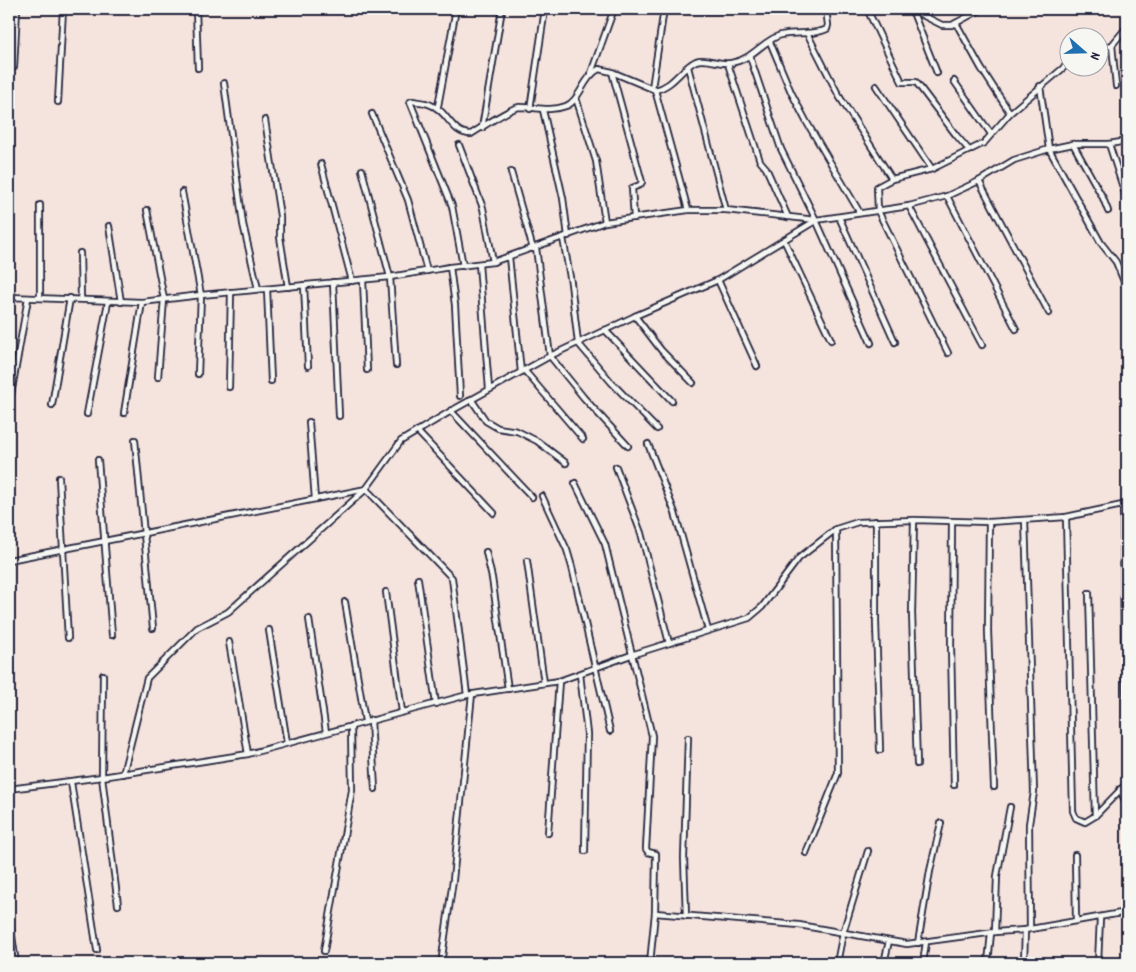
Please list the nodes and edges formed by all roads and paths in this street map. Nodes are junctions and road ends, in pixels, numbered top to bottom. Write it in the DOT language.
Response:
graph roads {
  1 [pos="17,9"];
  2 [pos="63,9"];
  3 [pos="196,9"];
  4 [pos="375,9"];
  5 [pos="422,9"];
  6 [pos="456,9"];
  7 [pos="502,9"];
  8 [pos="545,9"];
  9 [pos="614,9"];
  10 [pos="664,9"];
  11 [pos="827,9"];
  12 [pos="867,9"];
  13 [pos="982,9"];
  14 [pos="911,10"];
  15 [pos="919,11"];
  16 [pos="956,23"];
  17 [pos="1127,27"];
  18 [pos="807,33"];
  19 [pos="770,42"];
  20 [pos="1112,45"];
  21 [pos="1108,46"];
  22 [pos="750,57"];
  23 [pos="728,64"];
  24 [pos="14,67"];
  25 [pos="688,67"];
  26 [pos="198,68"];
  27 [pos="612,72"];
  28 [pos="1058,72"];
  29 [pos="591,73"];
  30 [pos="937,73"];
  31 [pos="954,81"];
  32 [pos="224,83"];
  33 [pos="876,86"];
  34 [pos="1040,86"];
  35 [pos="1116,86"];
  36 [pos="653,89"];
  37 [pos="576,98"];
  38 [pos="58,102"];
  39 [pos="438,106"];
  40 [pos="530,109"];
  41 [pos="543,110"];
  42 [pos="1010,113"];
  43 [pos="372,114"];
  44 [pos="265,120"];
  45 [pos="482,128"];
  46 [pos="991,134"];
  47 [pos="1127,141"];
  48 [pos="459,144"];
  49 [pos="1073,144"];
  50 [pos="1109,144"];
  51 [pos="1049,149"];
  52 [pos="969,150"];
  53 [pos="321,164"];
  54 [pos="932,169"];
  55 [pos="362,170"];
  56 [pos="512,172"];
  57 [pos="892,179"];
  58 [pos="979,181"];
  59 [pos="182,192"];
  60 [pos="947,196"];
  61 [pos="1127,200"];
  62 [pos="40,205"];
  63 [pos="909,206"];
  64 [pos="147,210"];
  65 [pos="688,210"];
  66 [pos="726,210"];
  67 [pos="878,211"];
  68 [pos="1108,211"];
  69 [pos="860,213"];
  70 [pos="788,217"];
  71 [pos="839,217"];
  72 [pos="634,218"];
  73 [pos="816,220"];
  74 [pos="605,222"];
  75 [pos="110,226"];
  76 [pos="566,237"];
  77 [pos="784,240"];
  78 [pos="534,249"];
  79 [pos="80,254"];
  80 [pos="509,257"];
  81 [pos="494,262"];
  82 [pos="478,264"];
  83 [pos="463,266"];
  84 [pos="450,267"];
  85 [pos="427,271"];
  86 [pos="390,277"];
  87 [pos="363,280"];
  88 [pos="718,280"];
  89 [pos="352,281"];
  90 [pos="334,282"];
  91 [pos="304,285"];
  92 [pos="288,287"];
  93 [pos="258,289"];
  94 [pos="267,289"];
  95 [pos="1127,289"];
  96 [pos="231,292"];
  97 [pos="201,295"];
  98 [pos="9,297"];
  99 [pos="28,298"];
  100 [pos="40,298"];
  101 [pos="70,298"];
  102 [pos="81,299"];
  103 [pos="164,299"];
  104 [pos="108,302"];
  105 [pos="121,302"];
  106 [pos="142,302"];
  107 [pos="1049,312"];
  108 [pos="635,316"];
  109 [pos="1016,329"];
  110 [pos="605,330"];
  111 [pos="830,340"];
  112 [pos="895,342"];
  113 [pos="578,343"];
  114 [pos="871,343"];
  115 [pos="982,345"];
  116 [pos="948,353"];
  117 [pos="550,356"];
  118 [pos="396,365"];
  119 [pos="308,366"];
  120 [pos="757,366"];
  121 [pos="367,370"];
  122 [pos="522,371"];
  123 [pos="198,374"];
  124 [pos="158,377"];
  125 [pos="272,381"];
  126 [pos="693,383"];
  127 [pos="229,387"];
  128 [pos="489,389"];
  129 [pos="11,395"];
  130 [pos="460,396"];
  131 [pos="471,399"];
  132 [pos="672,401"];
  133 [pos="52,405"];
  134 [pos="450,411"];
  135 [pos="124,413"];
  136 [pos="87,414"];
  137 [pos="339,416"];
  138 [pos="309,422"];
  139 [pos="657,429"];
  140 [pos="417,431"];
  141 [pos="583,439"];
  142 [pos="135,440"];
  143 [pos="648,444"];
  144 [pos="628,446"];
  145 [pos="98,460"];
  146 [pos="566,463"];
  147 [pos="616,467"];
  148 [pos="60,478"];
  149 [pos="575,483"];
  150 [pos="366,489"];
  151 [pos="542,496"];
  152 [pos="532,497"];
  153 [pos="315,499"];
  154 [pos="1125,504"];
  155 [pos="494,513"];
  156 [pos="1066,517"];
  157 [pos="914,520"];
  158 [pos="1025,520"];
  159 [pos="876,521"];
  160 [pos="952,522"];
  161 [pos="989,522"];
  162 [pos="836,529"];
  163 [pos="145,533"];
  164 [pos="104,541"];
  165 [pos="64,549"];
  166 [pos="486,552"];
  167 [pos="9,560"];
  168 [pos="527,561"];
  169 [pos="418,579"];
  170 [pos="386,592"];
  171 [pos="1090,593"];
  172 [pos="345,602"];
  173 [pos="309,619"];
  174 [pos="154,628"];
  175 [pos="269,630"];
  176 [pos="708,630"];
  177 [pos="112,635"];
  178 [pos="68,638"];
  179 [pos="229,642"];
  180 [pos="669,643"];
  181 [pos="631,655"];
  182 [pos="596,667"];
  183 [pos="580,674"];
  184 [pos="103,675"];
  185 [pos="559,681"];
  186 [pos="544,683"];
  187 [pos="508,689"];
  188 [pos="470,695"];
  189 [pos="436,704"];
  190 [pos="1127,711"];
  191 [pos="402,712"];
  192 [pos="371,720"];
  193 [pos="365,721"];
  194 [pos="351,726"];
  195 [pos="326,732"];
  196 [pos="610,732"];
  197 [pos="688,738"];
  198 [pos="287,744"];
  199 [pos="880,750"];
  200 [pos="248,754"];
  201 [pos="917,764"];
  202 [pos="123,774"];
  203 [pos="102,777"];
  204 [pos="71,782"];
  205 [pos="1127,783"];
  206 [pos="954,785"];
  207 [pos="994,787"];
  208 [pos="375,788"];
  209 [pos="9,789"];
  210 [pos="1120,789"];
  211 [pos="1127,806"];
  212 [pos="1010,807"];
  213 [pos="1095,816"];
  214 [pos="941,823"];
  215 [pos="548,833"];
  216 [pos="585,850"];
  217 [pos="868,851"];
  218 [pos="806,853"];
  219 [pos="1075,855"];
  220 [pos="118,905"];
  221 [pos="1127,912"];
  222 [pos="655,913"];
  223 [pos="9,916"];
  224 [pos="686,916"];
  225 [pos="1100,918"];
  226 [pos="1076,921"];
  227 [pos="1030,928"];
  228 [pos="1025,930"];
  229 [pos="993,932"];
  230 [pos="843,933"];
  231 [pos="889,941"];
  232 [pos="926,942"];
  233 [pos="918,943"];
  234 [pos="97,950"];
  235 [pos="324,951"];
  236 [pos="442,957"];
  237 [pos="16,963"];
  238 [pos="650,963"];
  239 [pos="837,963"];
  240 [pos="884,963"];
  241 [pos="924,963"];
  242 [pos="988,963"];
  243 [pos="1024,963"];
  244 [pos="1098,963"];
  1 -- 24 [label="street"];
  2 -- 38 [label="street"];
  3 -- 26 [label="street"];
  4 -- 5 [label="street"];
  6 -- 39 [label="street"];
  7 -- 45 [label="street"];
  8 -- 40 [label="street"];
  9 -- 29 [label="street"];
  10 -- 11 [label="street"];
  10 -- 36 [label="street"];
  11 -- 18 [label="street"];
  12 -- 52 [label="street"];
  13 -- 16 [label="street"];
  14 -- 15 [label="street"];
  14 -- 30 [label="street"];
  15 -- 16 [label="street"];
  16 -- 42 [label="street"];
  17 -- 20 [label="street"];
  18 -- 19 [label="street"];
  18 -- 57 [label="street"];
  19 -- 22 [label="street"];
  19 -- 69 [label="street"];
  20 -- 21 [label="street"];
  20 -- 35 [label="street"];
  22 -- 23 [label="street"];
  22 -- 73 [label="street"];
  23 -- 25 [label="street"];
  23 -- 70 [label="street"];
  25 -- 36 [label="street"];
  25 -- 66 [label="street"];
  27 -- 29 [label="street"];
  27 -- 36 [label="street"];
  27 -- 72 [label="street"];
  28 -- 34 [label="street"];
  29 -- 37 [label="street"];
  31 -- 46 [label="street"];
  32 -- 93 [label="street"];
  33 -- 54 [label="street"];
  34 -- 42 [label="street"];
  34 -- 51 [label="street"];
  36 -- 65 [label="street"];
  37 -- 41 [label="street"];
  37 -- 74 [label="street"];
  40 -- 41 [label="street"];
  40 -- 45 [label="street"];
  41 -- 76 [label="street"];
  42 -- 46 [label="street"];
  43 -- 85 [label="street"];
  44 -- 92 [label="street"];
  45 -- 83 [label="street"];
  46 -- 52 [label="street"];
  47 -- 50 [label="street"];
  48 -- 81 [label="street"];
  49 -- 50 [label="street"];
  49 -- 51 [label="street"];
  49 -- 68 [label="street"];
  50 -- 61 [label="street"];
  51 -- 58 [label="street"];
  51 -- 95 [label="street"];
  52 -- 54 [label="street"];
  53 -- 89 [label="street"];
  54 -- 57 [label="street"];
  55 -- 86 [label="street"];
  56 -- 78 [label="street"];
  57 -- 67 [label="street"];
  58 -- 60 [label="street"];
  58 -- 107 [label="street"];
  59 -- 97 [label="street"];
  60 -- 63 [label="street"];
  60 -- 109 [label="street"];
  62 -- 100 [label="street"];
  63 -- 67 [label="street"];
  63 -- 115 [label="street"];
  64 -- 103 [label="street"];
  65 -- 66 [label="street"];
  65 -- 72 [label="street"];
  66 -- 70 [label="street"];
  67 -- 69 [label="street"];
  67 -- 116 [label="street"];
  69 -- 71 [label="street"];
  70 -- 73 [label="street"];
  71 -- 73 [label="street"];
  71 -- 112 [label="street"];
  72 -- 74 [label="street"];
  73 -- 77 [label="street"];
  73 -- 114 [label="street"];
  74 -- 76 [label="street"];
  75 -- 105 [label="street"];
  76 -- 78 [label="street"];
  76 -- 113 [label="street"];
  77 -- 88 [label="street"];
  77 -- 111 [label="street"];
  78 -- 80 [label="street"];
  78 -- 117 [label="street"];
  79 -- 102 [label="street"];
  80 -- 81 [label="street"];
  80 -- 122 [label="street"];
  81 -- 82 [label="street"];
  82 -- 83 [label="street"];
  82 -- 128 [label="street"];
  83 -- 84 [label="street"];
  84 -- 85 [label="street"];
  84 -- 130 [label="street"];
  85 -- 86 [label="street"];
  86 -- 87 [label="street"];
  86 -- 118 [label="street"];
  87 -- 89 [label="street"];
  87 -- 121 [label="street"];
  88 -- 108 [label="street"];
  88 -- 120 [label="street"];
  89 -- 90 [label="street"];
  90 -- 91 [label="street"];
  90 -- 137 [label="street"];
  91 -- 92 [label="street"];
  91 -- 119 [label="street"];
  92 -- 94 [label="street"];
  93 -- 94 [label="street"];
  93 -- 96 [label="street"];
  94 -- 125 [label="street"];
  96 -- 97 [label="street"];
  96 -- 127 [label="street"];
  97 -- 103 [label="street"];
  97 -- 123 [label="street"];
  98 -- 99 [label="street"];
  99 -- 100 [label="street"];
  99 -- 129 [label="street"];
  100 -- 101 [label="street"];
  101 -- 102 [label="street"];
  101 -- 133 [label="street"];
  102 -- 104 [label="street"];
  103 -- 106 [label="street"];
  103 -- 124 [label="street"];
  104 -- 105 [label="street"];
  104 -- 136 [label="street"];
  105 -- 106 [label="street"];
  106 -- 135 [label="street"];
  108 -- 110 [label="street"];
  108 -- 126 [label="street"];
  110 -- 113 [label="street"];
  110 -- 132 [label="street"];
  113 -- 117 [label="street"];
  113 -- 139 [label="street"];
  117 -- 122 [label="street"];
  117 -- 144 [label="street"];
  122 -- 128 [label="street"];
  122 -- 141 [label="street"];
  128 -- 131 [label="street"];
  131 -- 134 [label="street"];
  131 -- 146 [label="street"];
  134 -- 140 [label="street"];
  134 -- 152 [label="street"];
  138 -- 153 [label="street"];
  140 -- 150 [label="street"];
  140 -- 155 [label="street"];
  142 -- 163 [label="street"];
  143 -- 176 [label="street"];
  145 -- 164 [label="street"];
  147 -- 180 [label="street"];
  148 -- 165 [label="street"];
  149 -- 181 [label="street"];
  150 -- 153 [label="street"];
  150 -- 188 [label="street"];
  150 -- 202 [label="street"];
  151 -- 182 [label="street"];
  153 -- 163 [label="street"];
  154 -- 156 [label="street"];
  154 -- 190 [label="street"];
  156 -- 158 [label="street"];
  156 -- 213 [label="street"];
  157 -- 159 [label="street"];
  157 -- 160 [label="street"];
  157 -- 201 [label="street"];
  158 -- 161 [label="street"];
  158 -- 227 [label="street"];
  159 -- 162 [label="street"];
  159 -- 199 [label="street"];
  160 -- 161 [label="street"];
  160 -- 206 [label="street"];
  161 -- 207 [label="street"];
  162 -- 176 [label="street"];
  162 -- 218 [label="street"];
  163 -- 164 [label="street"];
  163 -- 174 [label="street"];
  164 -- 165 [label="street"];
  164 -- 177 [label="street"];
  165 -- 167 [label="street"];
  165 -- 178 [label="street"];
  166 -- 187 [label="street"];
  168 -- 186 [label="street"];
  169 -- 189 [label="street"];
  170 -- 191 [label="street"];
  171 -- 213 [label="street"];
  172 -- 193 [label="street"];
  173 -- 195 [label="street"];
  175 -- 198 [label="street"];
  176 -- 180 [label="street"];
  179 -- 200 [label="street"];
  180 -- 181 [label="street"];
  181 -- 182 [label="street"];
  181 -- 222 [label="street"];
  182 -- 183 [label="street"];
  182 -- 196 [label="street"];
  183 -- 185 [label="street"];
  183 -- 216 [label="street"];
  184 -- 203 [label="street"];
  185 -- 186 [label="street"];
  185 -- 215 [label="street"];
  186 -- 187 [label="street"];
  187 -- 188 [label="street"];
  188 -- 189 [label="street"];
  188 -- 236 [label="street"];
  189 -- 191 [label="street"];
  191 -- 192 [label="street"];
  192 -- 193 [label="street"];
  192 -- 208 [label="street"];
  193 -- 194 [label="street"];
  194 -- 195 [label="street"];
  194 -- 235 [label="street"];
  195 -- 198 [label="street"];
  197 -- 224 [label="street"];
  198 -- 200 [label="street"];
  200 -- 202 [label="street"];
  202 -- 203 [label="street"];
  203 -- 204 [label="street"];
  203 -- 220 [label="street"];
  204 -- 209 [label="street"];
  204 -- 234 [label="street"];
  205 -- 210 [label="street"];
  210 -- 211 [label="street"];
  210 -- 213 [label="street"];
  212 -- 229 [label="street"];
  214 -- 233 [label="street"];
  217 -- 230 [label="street"];
  219 -- 226 [label="street"];
  221 -- 225 [label="street"];
  222 -- 224 [label="street"];
  222 -- 238 [label="street"];
  223 -- 237 [label="street"];
  224 -- 230 [label="street"];
  225 -- 226 [label="street"];
  225 -- 244 [label="street"];
  226 -- 227 [label="street"];
  227 -- 228 [label="street"];
  228 -- 229 [label="street"];
  228 -- 243 [label="street"];
  229 -- 232 [label="street"];
  229 -- 242 [label="street"];
  230 -- 231 [label="street"];
  230 -- 239 [label="street"];
  231 -- 233 [label="street"];
  231 -- 240 [label="street"];
  232 -- 233 [label="street"];
  232 -- 241 [label="street"];
}
